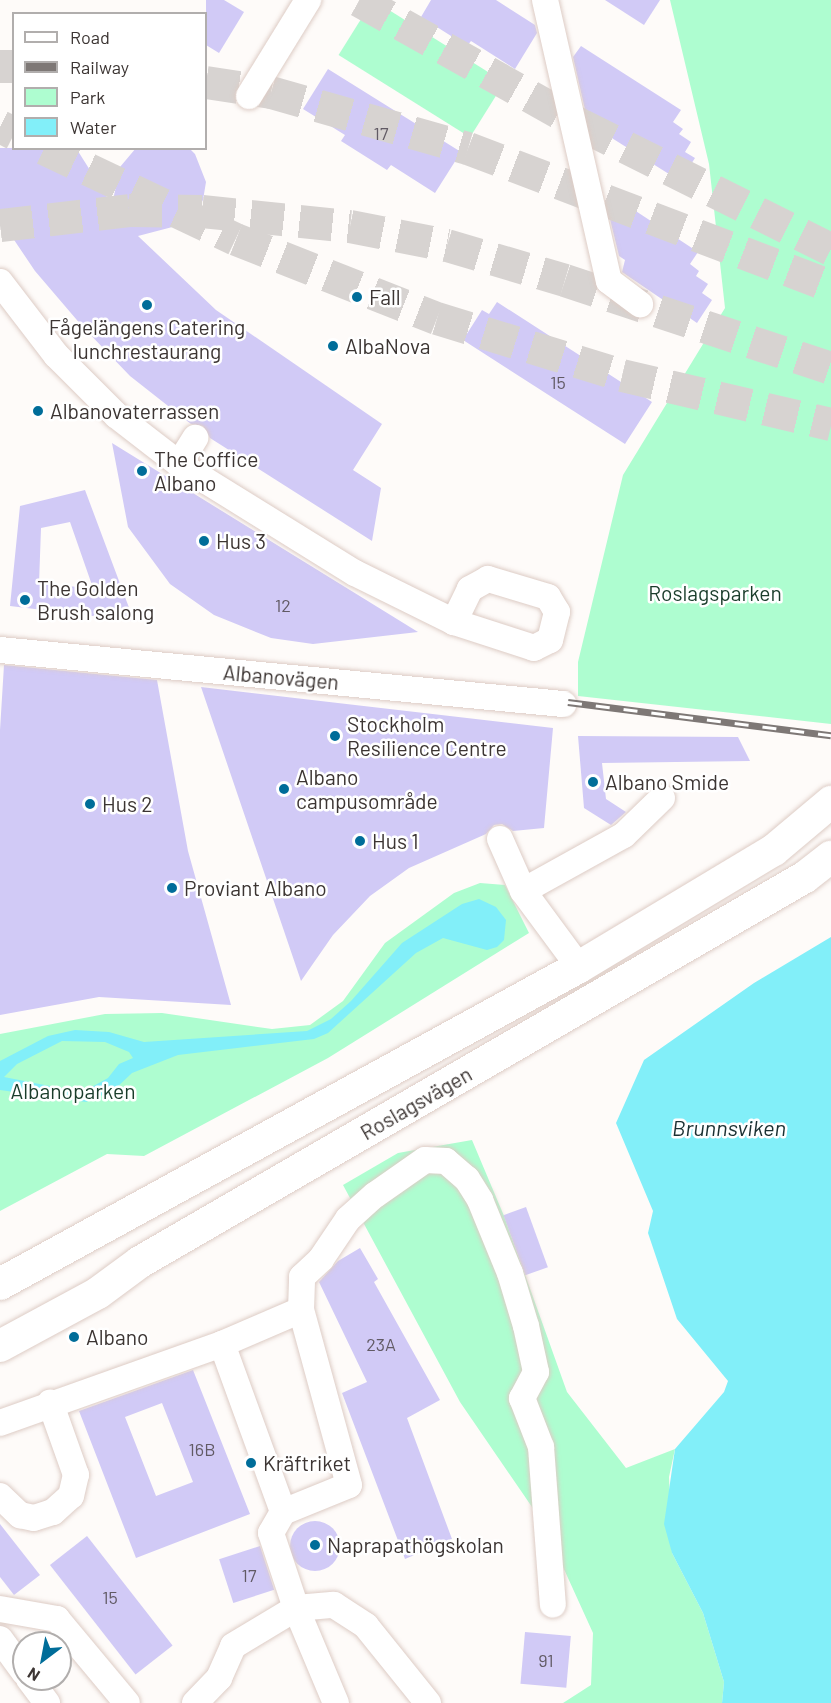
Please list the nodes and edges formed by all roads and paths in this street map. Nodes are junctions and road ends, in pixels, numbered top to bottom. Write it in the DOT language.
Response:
graph roads {
  1 [pos="308,0"];
  2 [pos="545,0"];
  3 [pos="249,96"];
  4 [pos="0,282"];
  5 [pos="640,304"];
  6 [pos="195,438"];
  7 [pos="179,464"];
  8 [pos="454,622"];
  9 [pos="0,650"];
  10 [pos="563,704"];
  11 [pos="662,798"];
  12 [pos="831,802"];
  13 [pos="500,839"];
  14 [pos="831,857"];
  15 [pos="523,891"];
  16 [pos="579,967"];
  17 [pos="0,1284"];
  18 [pos="301,1310"];
  19 [pos="222,1344"];
  20 [pos="0,1346"];
  21 [pos="50,1402"];
  22 [pos="0,1423"];
  23 [pos="0,1496"];
  24 [pos="283,1512"];
  25 [pos="553,1605"];
  26 [pos="296,1608"];
  27 [pos="0,1609"];
  28 [pos="0,1639"];
  29 [pos="12,1656"];
  30 [pos="127,1703"];
  31 [pos="195,1703"];
  32 [pos="336,1703"];
  33 [pos="428,1703"];
  1 -- 3 [label="street"];
  2 -- 5 [label="street"];
  4 -- 7 [label="street"];
  6 -- 7 [label="street"];
  7 -- 8 [label="street"];
  8 -- 8 [label="street"];
  9 -- 10 [label="street, Albanovägen"];
  11 -- 15 [label="street"];
  12 -- 16 [label="main road, Roslagsvägen"];
  13 -- 15 [label="street"];
  14 -- 20 [label="main road, Roslagsvägen"];
  15 -- 16 [label="street"];
  16 -- 17 [label="main road, Roslagsvägen"];
  18 -- 19 [label="street"];
  18 -- 24 [label="street"];
  18 -- 25 [label="street"];
  19 -- 21 [label="street"];
  19 -- 24 [label="street"];
  21 -- 22 [label="street"];
  21 -- 23 [label="street"];
  24 -- 26 [label="street"];
  26 -- 31 [label="street"];
  26 -- 32 [label="street"];
  26 -- 33 [label="street"];
  27 -- 30 [label="street"];
  28 -- 29 [label="street"];
}
